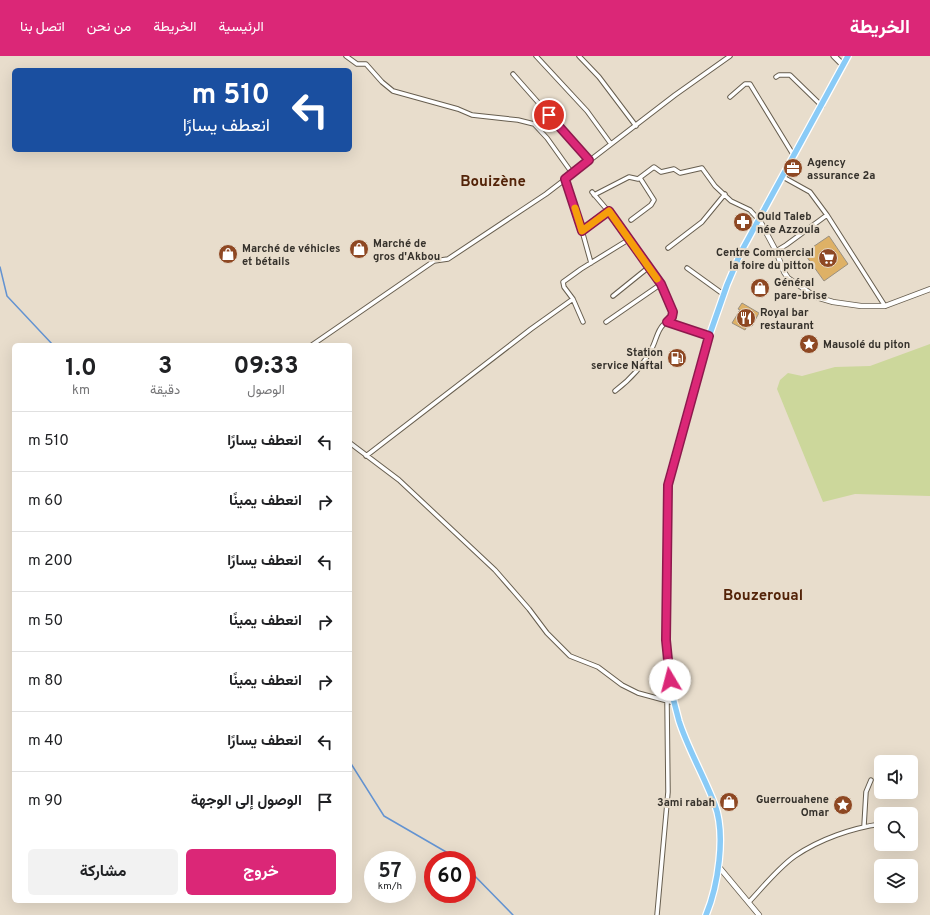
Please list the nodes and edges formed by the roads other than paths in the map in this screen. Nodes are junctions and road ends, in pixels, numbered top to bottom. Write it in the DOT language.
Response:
graph roads {
  1 [pos="346,56"];
  2 [pos="536,56"];
  3 [pos="579,56"];
  4 [pos="730,56"];
  5 [pos="834,56"];
  6 [pos="848,56"];
  7 [pos="843,65"];
  8 [pos="513,74"];
  9 [pos="776,77"];
  10 [pos="730,97"];
  11 [pos="822,106"];
  12 [pos="636,126"];
  13 [pos="611,144"];
  14 [pos="794,156"];
  15 [pos="589,160"];
  16 [pos="572,173"];
  17 [pos="783,176"];
  18 [pos="640,178"];
  19 [pos="565,179"];
  20 [pos="724,194"];
  21 [pos="609,211"];
  22 [pos="827,215"];
  23 [pos="631,220"];
  24 [pos="760,220"];
  25 [pos="582,231"];
  26 [pos="628,240"];
  27 [pos="668,248"];
  28 [pos="776,251"];
  29 [pos="591,263"];
  30 [pos="649,267"];
  31 [pos="687,268"];
  32 [pos="661,284"];
  33 [pos="930,288"];
  34 [pos="724,294"];
  35 [pos="613,296"];
  36 [pos="573,299"];
  37 [pos="885,306"];
  38 [pos="583,322"];
  39 [pos="606,322"];
  40 [pos="667,322"];
  41 [pos="709,336"];
  42 [pos="315,343"];
  43 [pos="615,391"];
  44 [pos="352,445"];
  45 [pos="366,456"];
  46 [pos="667,701"];
  47 [pos="675,703"];
  48 [pos="871,780"];
  49 [pos="874,825"];
  50 [pos="864,826"];
  51 [pos="719,867"];
  52 [pos="749,902"];
  53 [pos="657,915"];
  54 [pos="706,915"];
  55 [pos="760,915"];
  1 -- 16 [label="street"];
  2 -- 13 [label="street"];
  3 -- 12 [label="street"];
  4 -- 12 [label="street"];
  5 -- 7 [label="main road"];
  6 -- 7 [label="main road"];
  7 -- 11 [label="main road"];
  8 -- 15 [label="street"];
  9 -- 11 [label="street"];
  10 -- 14 [label="street"];
  11 -- 14 [label="main road"];
  12 -- 13 [label="street"];
  13 -- 15 [label="street"];
  14 -- 17 [label="main road"];
  15 -- 16 [label="street"];
  16 -- 19 [label="street"];
  17 -- 22 [label="street"];
  17 -- 24 [label="main road"];
  18 -- 20 [label="street"];
  18 -- 21 [label="street"];
  18 -- 23 [label="street"];
  19 -- 25 [label="street"];
  19 -- 42 [label="street"];
  20 -- 24 [label="street"];
  20 -- 27 [label="street"];
  21 -- 25 [label="street"];
  21 -- 26 [label="street"];
  22 -- 28 [label="street"];
  22 -- 37 [label="street"];
  24 -- 28 [label="street"];
  24 -- 34 [label="main road"];
  25 -- 29 [label="street"];
  26 -- 29 [label="street"];
  26 -- 30 [label="street"];
  28 -- 37 [label="street"];
  29 -- 36 [label="street"];
  30 -- 32 [label="street"];
  30 -- 35 [label="street"];
  31 -- 34 [label="street"];
  32 -- 39 [label="street"];
  32 -- 40 [label="street"];
  33 -- 37 [label="street"];
  34 -- 41 [label="main road"];
  36 -- 38 [label="street"];
  36 -- 45 [label="street"];
  40 -- 41 [label="street"];
  40 -- 43 [label="street"];
  41 -- 47 [label="main road"];
  44 -- 45 [label="street"];
  45 -- 46 [label="street"];
  46 -- 47 [label="street"];
  46 -- 53 [label="street"];
  47 -- 51 [label="main road"];
  48 -- 50 [label="street"];
  49 -- 50 [label="street"];
  50 -- 52 [label="street"];
  51 -- 52 [label="street"];
  51 -- 54 [label="main road"];
  52 -- 55 [label="street"];
}
